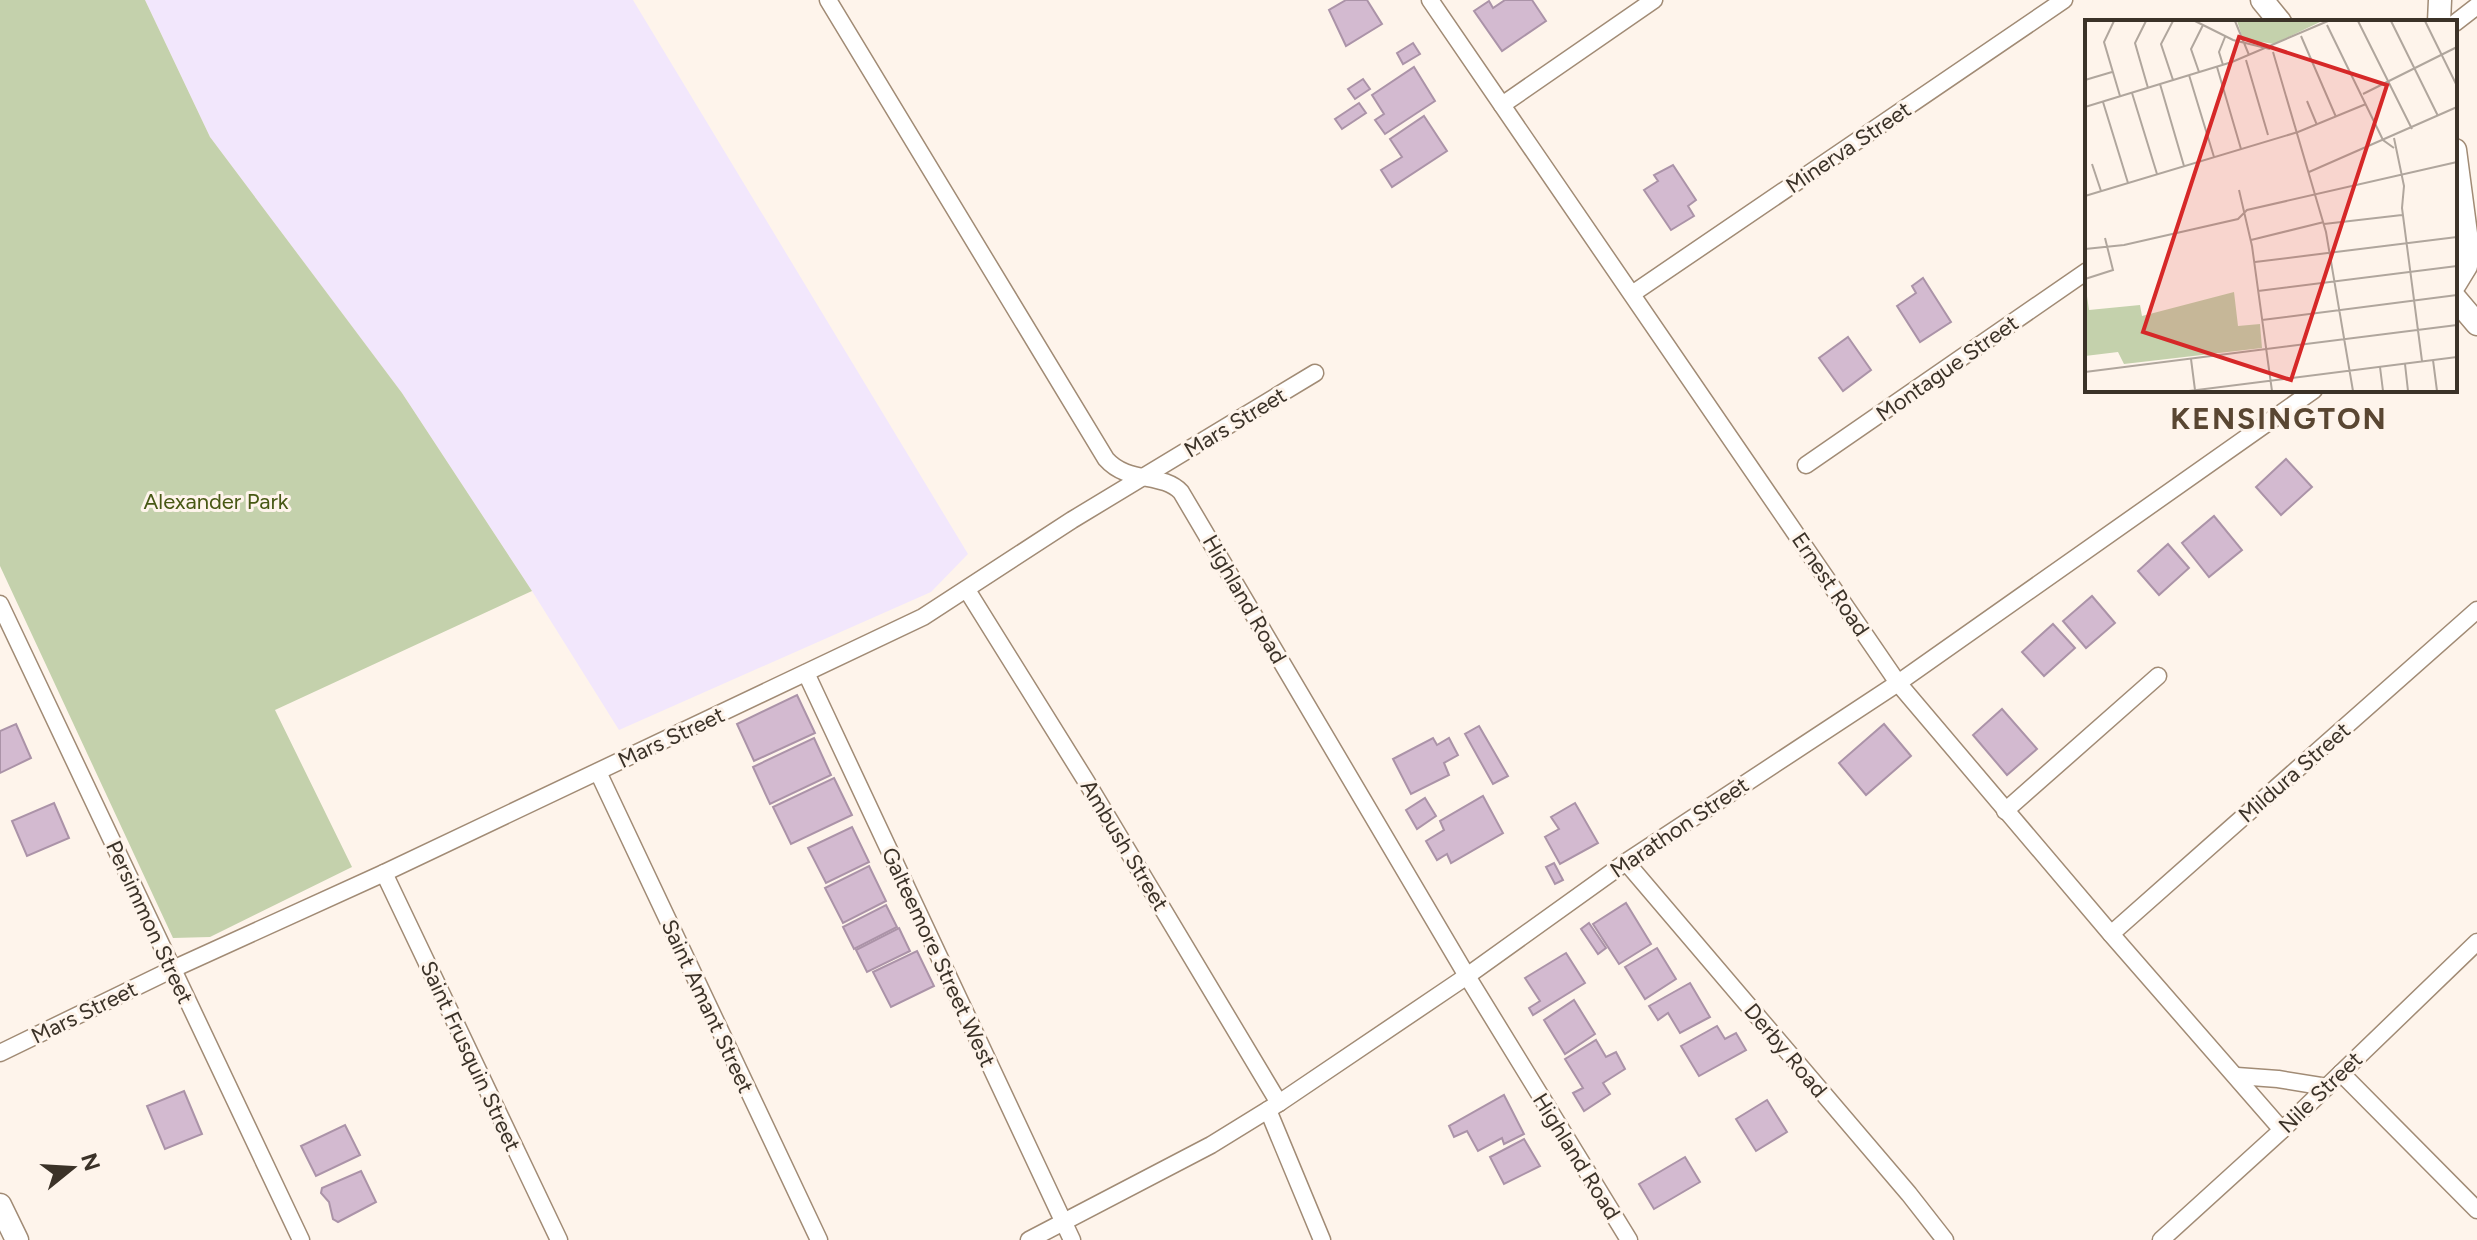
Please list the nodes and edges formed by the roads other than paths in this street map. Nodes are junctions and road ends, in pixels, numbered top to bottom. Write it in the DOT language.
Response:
graph roads {
  1 [pos="828,0"];
  2 [pos="1430,0"];
  3 [pos="1654,0"];
  4 [pos="2064,0"];
  5 [pos="2440,0"];
  6 [pos="2477,6"];
  7 [pos="2439,20"];
  8 [pos="2457,21"];
  9 [pos="1502,105"];
  10 [pos="2457,164"];
  11 [pos="2463,269"];
  12 [pos="2085,272"];
  13 [pos="1632,294"];
  14 [pos="2457,300"];
  15 [pos="2477,324"];
  16 [pos="1315,373"];
  17 [pos="2311,392"];
  18 [pos="1806,465"];
  19 [pos="1141,478"];
  20 [pos="967,590"];
  21 [pos="0,604"];
  22 [pos="2477,610"];
  23 [pos="806,673"];
  24 [pos="2158,676"];
  25 [pos="1898,683"];
  26 [pos="598,772"];
  27 [pos="2005,811"];
  28 [pos="1626,862"];
  29 [pos="384,873"];
  30 [pos="2111,934"];
  31 [pos="2477,942"];
  32 [pos="173,969"];
  33 [pos="1467,976"];
  34 [pos="0,1053"];
  35 [pos="2341,1073"];
  36 [pos="2237,1076"];
  37 [pos="2327,1087"];
  38 [pos="1273,1107"];
  39 [pos="2282,1130"];
  40 [pos="0,1205"];
  41 [pos="2477,1210"];
  42 [pos="1064,1223"];
  43 [pos="17,1240"];
  44 [pos="301,1240"];
  45 [pos="559,1240"];
  46 [pos="819,1240"];
  47 [pos="1029,1240"];
  48 [pos="1072,1240"];
  49 [pos="1322,1240"];
  50 [pos="1629,1240"];
  51 [pos="1945,1240"];
  52 [pos="2161,1240"];
  1 -- 19 [label="street, Highland Road"];
  2 -- 9 [label="street, Ernest Road"];
  3 -- 9 [label="street"];
  4 -- 13 [label="street, Minerva Street"];
  5 -- 7 [label="main road"];
  6 -- 8 [label="street"];
  9 -- 13 [label="street, Ernest Road"];
  10 -- 11 [label="main road"];
  12 -- 18 [label="street, Montague Street"];
  13 -- 25 [label="street, Ernest Road"];
  14 -- 15 [label="main road"];
  16 -- 19 [label="street, Mars Street"];
  17 -- 25 [label="street, Marathon Street"];
  19 -- 20 [label="street, Mars Street"];
  19 -- 33 [label="street, Highland Road"];
  20 -- 23 [label="street, Mars Street"];
  20 -- 38 [label="street, Ambush Street"];
  21 -- 32 [label="street, Persimmon Street"];
  22 -- 30 [label="street, Mildura Street"];
  23 -- 26 [label="street, Mars Street"];
  23 -- 42 [label="street, Galteemore Street West"];
  24 -- 27 [label="street"];
  25 -- 27 [label="street, Ernest Road"];
  25 -- 28 [label="street, Marathon Street"];
  26 -- 29 [label="street, Mars Street"];
  26 -- 46 [label="street, Saint Amant Street"];
  27 -- 30 [label="street, Ernest Road"];
  28 -- 33 [label="street, Marathon Street"];
  28 -- 51 [label="street, Derby Road"];
  29 -- 32 [label="street, Mars Street"];
  29 -- 45 [label="street, Saint Frusquin Street"];
  30 -- 36 [label="street, Ernest Road"];
  31 -- 35 [label="street, Nile Street"];
  32 -- 34 [label="street, Mars Street"];
  32 -- 44 [label="street, Persimmon Street"];
  33 -- 38 [label="street, Marathon Street"];
  33 -- 50 [label="street, Highland Road"];
  35 -- 37 [label="street, Nile Street"];
  35 -- 41 [label="street"];
  36 -- 37 [label="street"];
  36 -- 39 [label="street, Ernest Road"];
  37 -- 39 [label="street, Nile Street"];
  38 -- 42 [label="street, Marathon Street"];
  38 -- 49 [label="street, Ambush Street"];
  39 -- 52 [label="street, Nile Street"];
  40 -- 43 [label="main road"];
  42 -- 47 [label="street, Marathon Street"];
  42 -- 48 [label="street, Galteemore Street West"];
}
